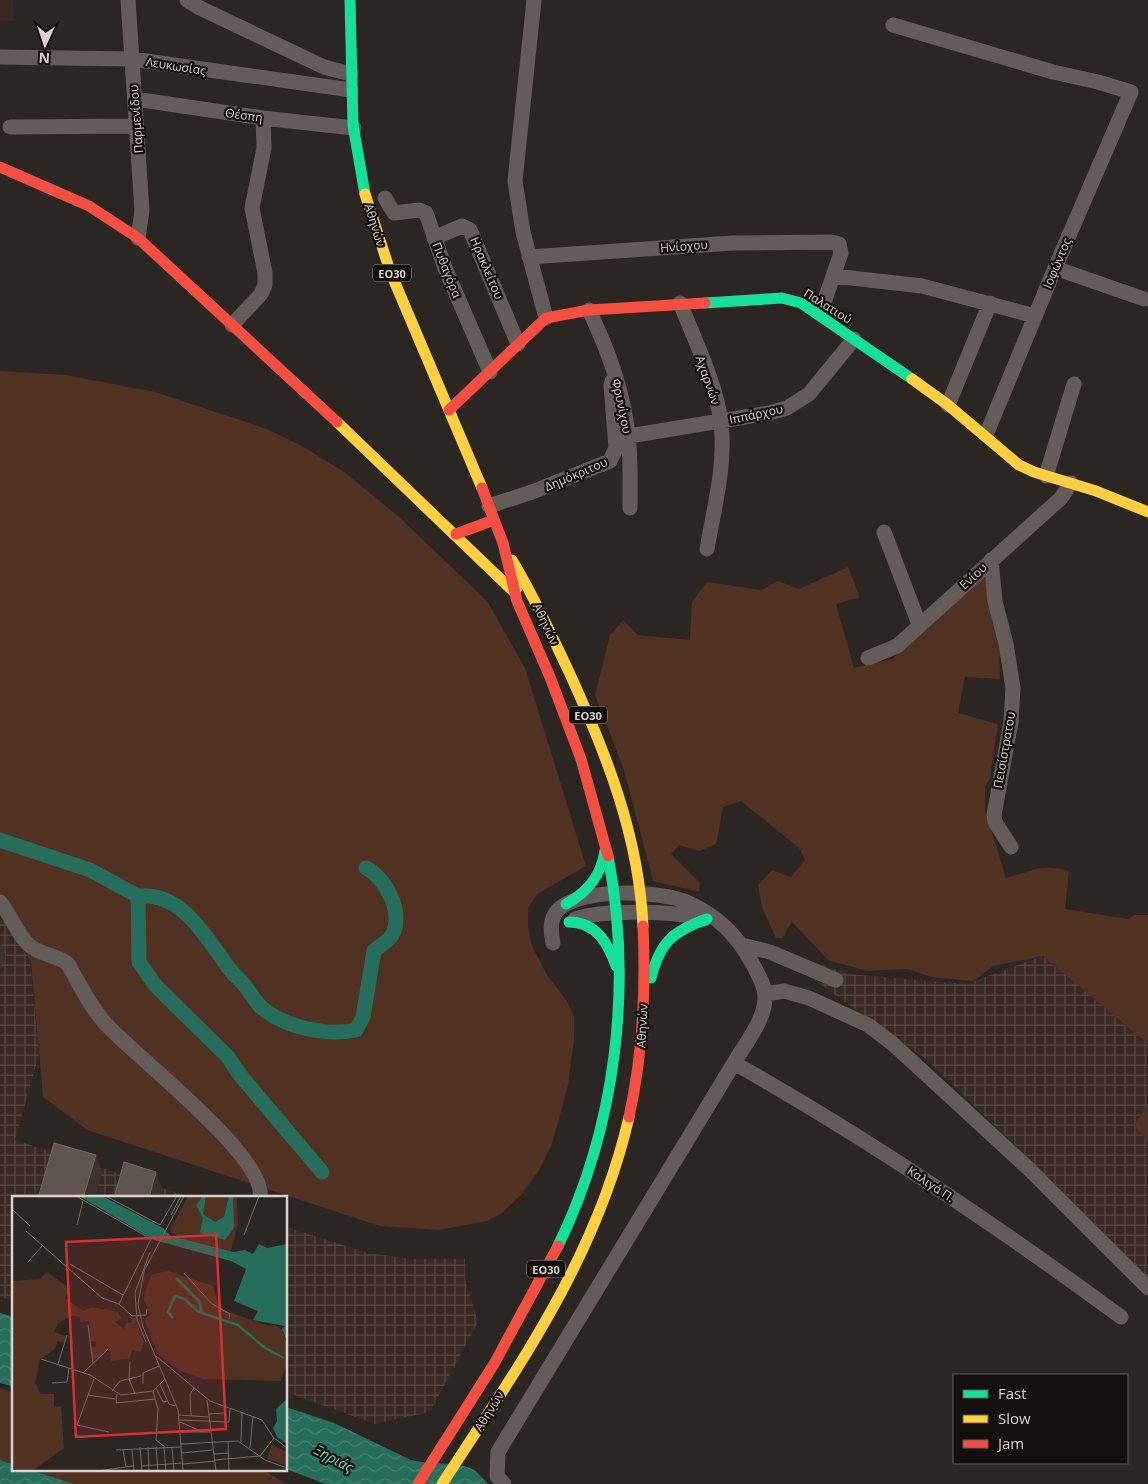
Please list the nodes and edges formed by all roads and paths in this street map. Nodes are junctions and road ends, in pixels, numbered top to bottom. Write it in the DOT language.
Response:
graph roads {
  1 [pos="128,0"];
  2 [pos="187,0"];
  3 [pos="350,0"];
  4 [pos="534,0"];
  5 [pos="893,25"];
  6 [pos="0,57"];
  7 [pos="132,59"];
  8 [pos="351,74"];
  9 [pos="352,90"];
  10 [pos="135,99"];
  11 [pos="263,118"];
  12 [pos="137,126"];
  13 [pos="10,127"];
  14 [pos="354,128"];
  15 [pos="0,167"];
  16 [pos="385,198"];
  17 [pos="138,238"];
  18 [pos="434,238"];
  19 [pos="529,257"];
  20 [pos="1055,268"];
  21 [pos="834,276"];
  22 [pos="1144,299"];
  23 [pos="680,303"];
  24 [pos="990,303"];
  25 [pos="589,310"];
  26 [pos="820,314"];
  27 [pos="1036,316"];
  28 [pos="546,318"];
  29 [pos="232,325"];
  30 [pos="854,339"];
  31 [pos="518,344"];
  32 [pos="490,372"];
  33 [pos="616,377"];
  34 [pos="1074,384"];
  35 [pos="948,405"];
  36 [pos="449,410"];
  37 [pos="721,422"];
  38 [pos="629,436"];
  39 [pos="986,436"];
  40 [pos="1046,476"];
  41 [pos="1071,483"];
  42 [pos="630,508"];
  43 [pos="1148,512"];
  44 [pos="491,513"];
  45 [pos="884,532"];
  46 [pos="456,534"];
  47 [pos="504,548"];
  48 [pos="707,549"];
  49 [pos="990,560"];
  50 [pos="527,583"];
  51 [pos="513,590"];
  52 [pos="919,624"];
  53 [pos="868,658"];
  54 [pos="606,846"];
  55 [pos="1011,847"];
  56 [pos="641,893"];
  57 [pos="615,895"];
  58 [pos="0,902"];
  59 [pos="566,904"];
  60 [pos="644,913"];
  61 [pos="617,914"];
  62 [pos="707,919"];
  63 [pos="569,922"];
  64 [pos="722,922"];
  65 [pos="742,945"];
  66 [pos="836,980"];
  67 [pos="620,986"];
  68 [pos="766,994"];
  69 [pos="644,998"];
  70 [pos="734,1064"];
  71 [pos="260,1196"];
  72 [pos="1148,1288"];
  73 [pos="1121,1317"];
  74 [pos="418,1484"];
  75 [pos="442,1484"];
  76 [pos="504,1484"];
  1 -- 7 [label="street, Παρμενίδου"];
  2 -- 8 [label="street"];
  3 -- 8 [label="main road, Αθηνών / ΕΟ30"];
  4 -- 19 [label="street"];
  5 -- 20 [label="street, Ιοφώντος"];
  6 -- 7 [label="street, Λευκωσίας"];
  7 -- 9 [label="street, Λευκωσίας"];
  7 -- 10 [label="street, Παρμενίδου"];
  8 -- 9 [label="main road, Αθηνών / ΕΟ30"];
  9 -- 14 [label="main road, Αθηνών / ΕΟ30"];
  10 -- 11 [label="street, Θέσπη"];
  10 -- 12 [label="street, Παρμενίδου"];
  11 -- 14 [label="street, Θέσπη"];
  11 -- 29 [label="street"];
  12 -- 13 [label="street"];
  12 -- 17 [label="street, Παρμενίδου"];
  14 -- 36 [label="main road, Αθηνών / ΕΟ30"];
  15 -- 17 [label="main road"];
  16 -- 18 [label="street, Πυθαγόρα"];
  17 -- 29 [label="main road"];
  18 -- 31 [label="street, Ηρακλείτου"];
  18 -- 32 [label="street, Πυθαγόρα"];
  19 -- 21 [label="street, Ηνίοχου"];
  19 -- 28 [label="street"];
  20 -- 22 [label="street"];
  20 -- 27 [label="street, Ιοφώντος"];
  21 -- 24 [label="street"];
  21 -- 26 [label="street"];
  23 -- 25 [label="main road, Παλατιού"];
  23 -- 26 [label="main road, Παλατιού"];
  23 -- 37 [label="street, Αχαρνών"];
  24 -- 27 [label="street"];
  24 -- 35 [label="street"];
  25 -- 28 [label="main road, Παλατιού"];
  25 -- 33 [label="street, Φρυνίχου"];
  26 -- 30 [label="main road, Παλατιού"];
  27 -- 39 [label="street, Ιοφώντος"];
  28 -- 31 [label="main road"];
  29 -- 46 [label="main road"];
  30 -- 35 [label="main road, Παλατιού"];
  30 -- 37 [label="street, Ιππάρχου"];
  31 -- 32 [label="main road"];
  32 -- 36 [label="main road"];
  33 -- 38 [label="street, Φρυνίχου"];
  33 -- 44 [label="street, Δημόκριτου"];
  34 -- 40 [label="street"];
  35 -- 39 [label="main road, Παλατιού"];
  36 -- 44 [label="main road, Αθηνών / ΕΟ30"];
  37 -- 38 [label="street, Ιππάρχου"];
  37 -- 48 [label="street, Αχαρνών"];
  38 -- 42 [label="street, Φρυνίχου"];
  39 -- 40 [label="main road, Παλατιού"];
  40 -- 41 [label="main road, Παλατιού"];
  41 -- 43 [label="main road, Παλατιού"];
  41 -- 49 [label="street, Ενίου"];
  44 -- 46 [label="main road"];
  44 -- 47 [label="main road, Αθηνών / ΕΟ30"];
  45 -- 52 [label="street"];
  46 -- 51 [label="main road"];
  47 -- 50 [label="main road, Αθηνών / ΕΟ30"];
  47 -- 51 [label="main road, Αθηνών / ΕΟ30"];
  49 -- 52 [label="street, Ενίου"];
  49 -- 55 [label="street, Πεισίστρατου"];
  50 -- 51 [label="main road"];
  50 -- 56 [label="main road, Αθηνών / ΕΟ30"];
  51 -- 54 [label="main road, Αθηνών / ΕΟ30"];
  52 -- 53 [label="street, Ενίου"];
  54 -- 57 [label="main road, Αθηνών / ΕΟ30"];
  54 -- 59 [label="main road"];
  56 -- 57 [label="street"];
  56 -- 60 [label="main road, Αθηνών / ΕΟ30"];
  56 -- 64 [label="street"];
  57 -- 59 [label="street"];
  57 -- 61 [label="main road, Αθηνών / ΕΟ30"];
  58 -- 71 [label="street"];
  59 -- 63 [label="street"];
  60 -- 61 [label="street"];
  60 -- 62 [label="street"];
  60 -- 69 [label="main road, Αθηνών / ΕΟ30"];
  61 -- 63 [label="street"];
  61 -- 67 [label="main road, Αθηνών / ΕΟ30"];
  62 -- 64 [label="street"];
  62 -- 69 [label="main road"];
  63 -- 67 [label="main road"];
  64 -- 65 [label="street"];
  65 -- 66 [label="street"];
  65 -- 68 [label="street"];
  67 -- 74 [label="main road, Αθηνών / ΕΟ30"];
  68 -- 70 [label="street"];
  68 -- 72 [label="street"];
  69 -- 75 [label="main road, Αθηνών / ΕΟ30"];
  70 -- 73 [label="street, Καλιγά Π."];
  70 -- 76 [label="street"];
}
